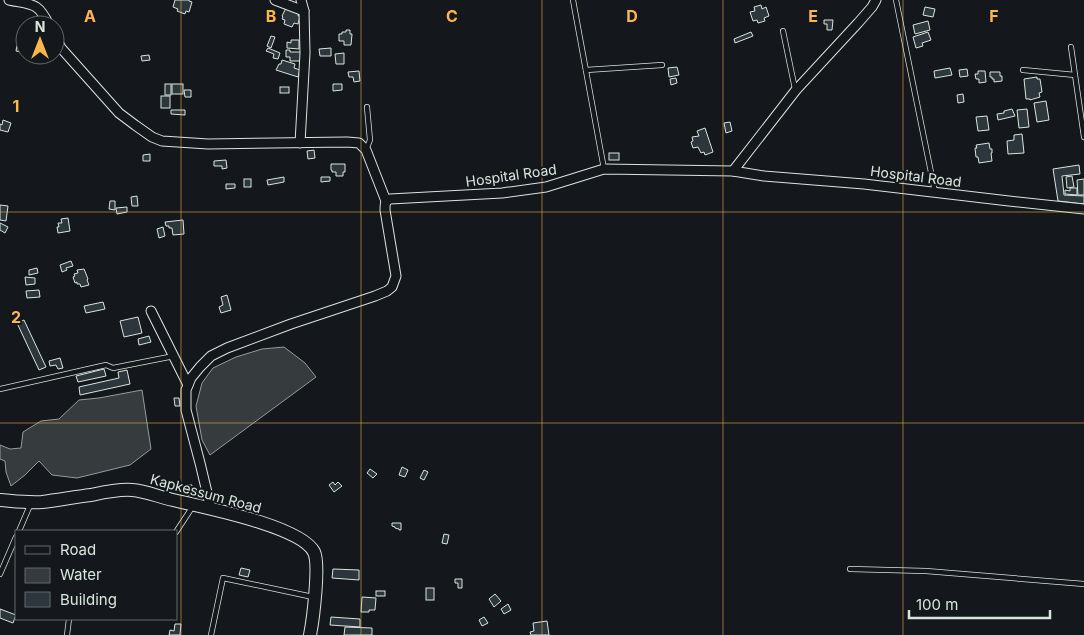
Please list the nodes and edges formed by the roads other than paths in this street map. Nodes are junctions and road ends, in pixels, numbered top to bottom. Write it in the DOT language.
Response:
graph roads {
  1 [pos="10,0"];
  2 [pos="275,0"];
  3 [pos="302,0"];
  4 [pos="573,0"];
  5 [pos="876,0"];
  6 [pos="896,0"];
  7 [pos="304,10"];
  8 [pos="45,15"];
  9 [pos="783,31"];
  10 [pos="1071,47"];
  11 [pos="65,54"];
  12 [pos="662,65"];
  13 [pos="586,70"];
  14 [pos="1023,70"];
  15 [pos="1075,75"];
  16 [pos="796,90"];
  17 [pos="367,107"];
  18 [pos="1084,137"];
  19 [pos="300,143"];
  20 [pos="366,150"];
  21 [pos="604,168"];
  22 [pos="733,171"];
  23 [pos="935,192"];
  24 [pos="386,201"];
  25 [pos="1084,209"];
  26 [pos="151,311"];
  27 [pos="174,356"];
  28 [pos="188,385"];
  29 [pos="0,389"];
  30 [pos="0,500"];
  31 [pos="32,502"];
  32 [pos="194,505"];
  33 [pos="211,509"];
  34 [pos="19,530"];
  35 [pos="177,530"];
  36 [pos="15,539"];
  37 [pos="850,569"];
  38 [pos="0,574"];
  39 [pos="1084,584"];
  40 [pos="314,597"];
  41 [pos="70,620"];
  42 [pos="67,635"];
  43 [pos="211,635"];
  44 [pos="310,635"];
  1 -- 8 [label="street"];
  2 -- 7 [label="street"];
  3 -- 7 [label="street"];
  4 -- 13 [label="lane"];
  5 -- 16 [label="street"];
  6 -- 23 [label="lane"];
  7 -- 19 [label="street"];
  9 -- 16 [label="lane"];
  10 -- 15 [label="lane"];
  11 -- 19 [label="street"];
  12 -- 13 [label="lane"];
  13 -- 21 [label="lane"];
  14 -- 15 [label="lane"];
  15 -- 18 [label="lane"];
  16 -- 22 [label="street"];
  17 -- 20 [label="lane"];
  19 -- 20 [label="street"];
  20 -- 24 [label="street"];
  21 -- 22 [label="street, Hospital Road"];
  21 -- 24 [label="street, Hospital Road"];
  22 -- 23 [label="street, Hospital Road"];
  23 -- 25 [label="street, Hospital Road"];
  24 -- 28 [label="street"];
  26 -- 27 [label="street"];
  27 -- 28 [label="street"];
  27 -- 29 [label="lane"];
  28 -- 33 [label="street"];
  30 -- 31 [label="street, Kapkessum Road"];
  31 -- 32 [label="street, Kapkessum Road"];
  31 -- 34 [label="lane"];
  32 -- 33 [label="street, Kapkessum Road"];
  32 -- 35 [label="lane"];
  33 -- 40 [label="street, Kapkessum Road"];
  36 -- 38 [label="lane"];
  37 -- 39 [label="lane"];
  40 -- 43 [label="lane"];
  40 -- 44 [label="street, Kapkessum Road"];
  41 -- 42 [label="lane"];
}
